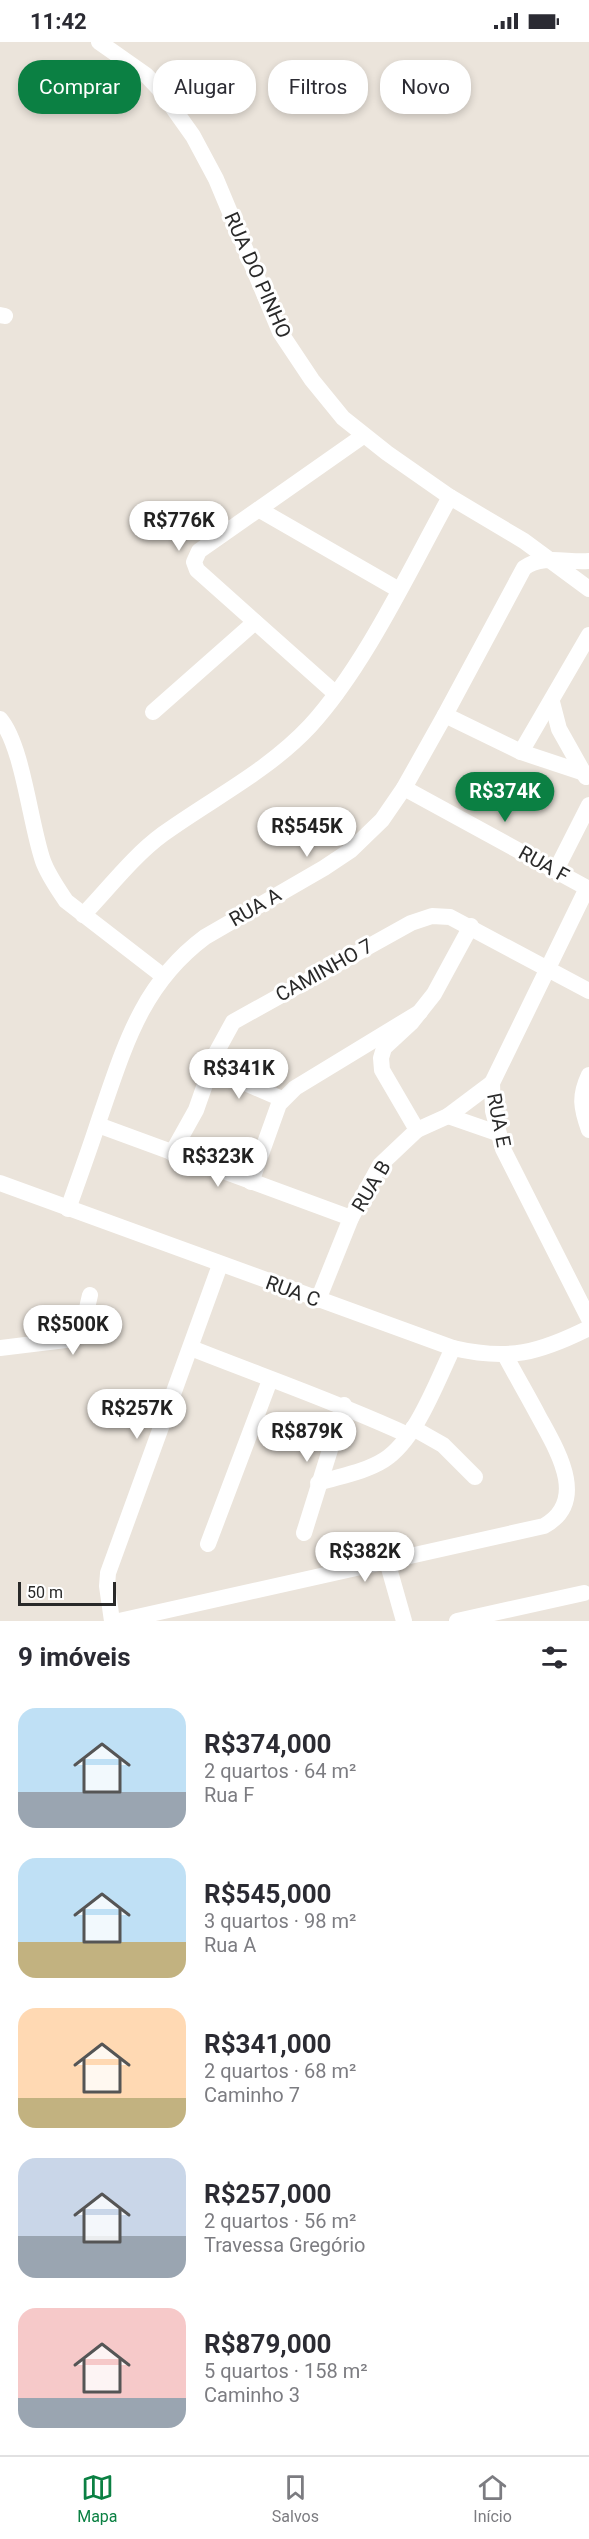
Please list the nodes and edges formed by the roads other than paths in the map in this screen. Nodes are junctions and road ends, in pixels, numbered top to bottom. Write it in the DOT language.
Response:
graph roads {
  1 [pos="99,42"];
  2 [pos="363,436"];
  3 [pos="450,497"];
  4 [pos="260,510"];
  5 [pos="547,559"];
  6 [pos="589,561"];
  7 [pos="589,589"];
  8 [pos="399,590"];
  9 [pos="255,622"];
  10 [pos="589,635"];
  11 [pos="336,694"];
  12 [pos="552,702"];
  13 [pos="153,712"];
  14 [pos="445,715"];
  15 [pos="0,719"];
  16 [pos="521,752"];
  17 [pos="587,778"];
  18 [pos="404,788"];
  19 [pos="589,805"];
  20 [pos="556,870"];
  21 [pos="588,889"];
  22 [pos="83,915"];
  23 [pos="471,926"];
  24 [pos="549,969"];
  25 [pos="163,976"];
  26 [pos="589,991"];
  27 [pos="420,1012"];
  28 [pos="211,1068"];
  29 [pos="589,1075"];
  30 [pos="492,1083"];
  31 [pos="282,1099"];
  32 [pos="448,1116"];
  33 [pos="99,1121"];
  34 [pos="417,1130"];
  35 [pos="589,1130"];
  36 [pos="497,1134"];
  37 [pos="174,1148"];
  38 [pos="251,1182"];
  39 [pos="0,1183"];
  40 [pos="68,1209"];
  41 [pos="351,1218"];
  42 [pos="220,1264"];
  43 [pos="90,1295"];
  44 [pos="318,1300"];
  45 [pos="589,1319"];
  46 [pos="589,1328"];
  47 [pos="0,1348"];
  48 [pos="191,1348"];
  49 [pos="453,1348"];
  50 [pos="505,1355"];
  51 [pos="270,1380"];
  52 [pos="344,1405"];
  53 [pos="410,1431"];
  54 [pos="475,1477"];
  55 [pos="318,1483"];
  56 [pos="304,1533"];
  57 [pos="208,1544"];
  58 [pos="387,1561"];
  59 [pos="584,1593"];
  60 [pos="112,1621"];
  61 [pos="119,1621"];
  62 [pos="404,1621"];
  63 [pos="457,1621"];
  1 -- 2 [label="street, RUA DO PINHO"];
  2 -- 3 [label="street, RUA DO PINHO"];
  2 -- 4 [label="street"];
  3 -- 5 [label="street, RUA DO PINHO"];
  3 -- 8 [label="street"];
  4 -- 8 [label="street"];
  4 -- 9 [label="street"];
  5 -- 6 [label="street"];
  5 -- 7 [label="street, RUA DO PINHO"];
  5 -- 14 [label="street, RUA A"];
  8 -- 11 [label="street"];
  9 -- 11 [label="street"];
  9 -- 13 [label="street"];
  10 -- 12 [label="street"];
  11 -- 22 [label="street"];
  12 -- 16 [label="street"];
  12 -- 17 [label="street"];
  14 -- 16 [label="street"];
  14 -- 18 [label="street, RUA A"];
  15 -- 22 [label="street"];
  16 -- 17 [label="street"];
  18 -- 20 [label="street, RUA F"];
  18 -- 25 [label="street, RUA A"];
  19 -- 20 [label="street"];
  20 -- 21 [label="street, RUA F"];
  21 -- 24 [label="street, RUA E"];
  22 -- 25 [label="street"];
  23 -- 24 [label="street, CAMINHO 7"];
  23 -- 27 [label="street"];
  23 -- 28 [label="street, CAMINHO 7"];
  24 -- 26 [label="street, CAMINHO 7"];
  24 -- 30 [label="street, RUA E"];
  25 -- 33 [label="street, RUA A"];
  27 -- 31 [label="street"];
  27 -- 34 [label="street"];
  28 -- 31 [label="street"];
  28 -- 37 [label="street, CAMINHO 7"];
  29 -- 35 [label="street"];
  30 -- 32 [label="street, RUA B"];
  30 -- 36 [label="street, RUA E"];
  31 -- 38 [label="street"];
  32 -- 34 [label="street, RUA B"];
  32 -- 36 [label="street"];
  33 -- 37 [label="street"];
  33 -- 40 [label="street, RUA A"];
  34 -- 41 [label="street, RUA B"];
  36 -- 45 [label="street, RUA E"];
  37 -- 38 [label="street"];
  38 -- 41 [label="street"];
  39 -- 40 [label="street, RUA C"];
  40 -- 42 [label="street, RUA C"];
  41 -- 44 [label="street, RUA B"];
  42 -- 44 [label="street, RUA C"];
  42 -- 48 [label="street"];
  43 -- 47 [label="street"];
  44 -- 49 [label="street, RUA C"];
  46 -- 50 [label="street, RUA C"];
  48 -- 51 [label="street"];
  48 -- 60 [label="street"];
  49 -- 50 [label="street, RUA C"];
  49 -- 53 [label="street"];
  50 -- 58 [label="street"];
  51 -- 52 [label="street"];
  51 -- 57 [label="street"];
  52 -- 53 [label="street"];
  52 -- 55 [label="street"];
  53 -- 54 [label="street"];
  53 -- 55 [label="street"];
  55 -- 56 [label="street"];
  58 -- 61 [label="street"];
  58 -- 62 [label="street"];
  59 -- 63 [label="street"];
}
